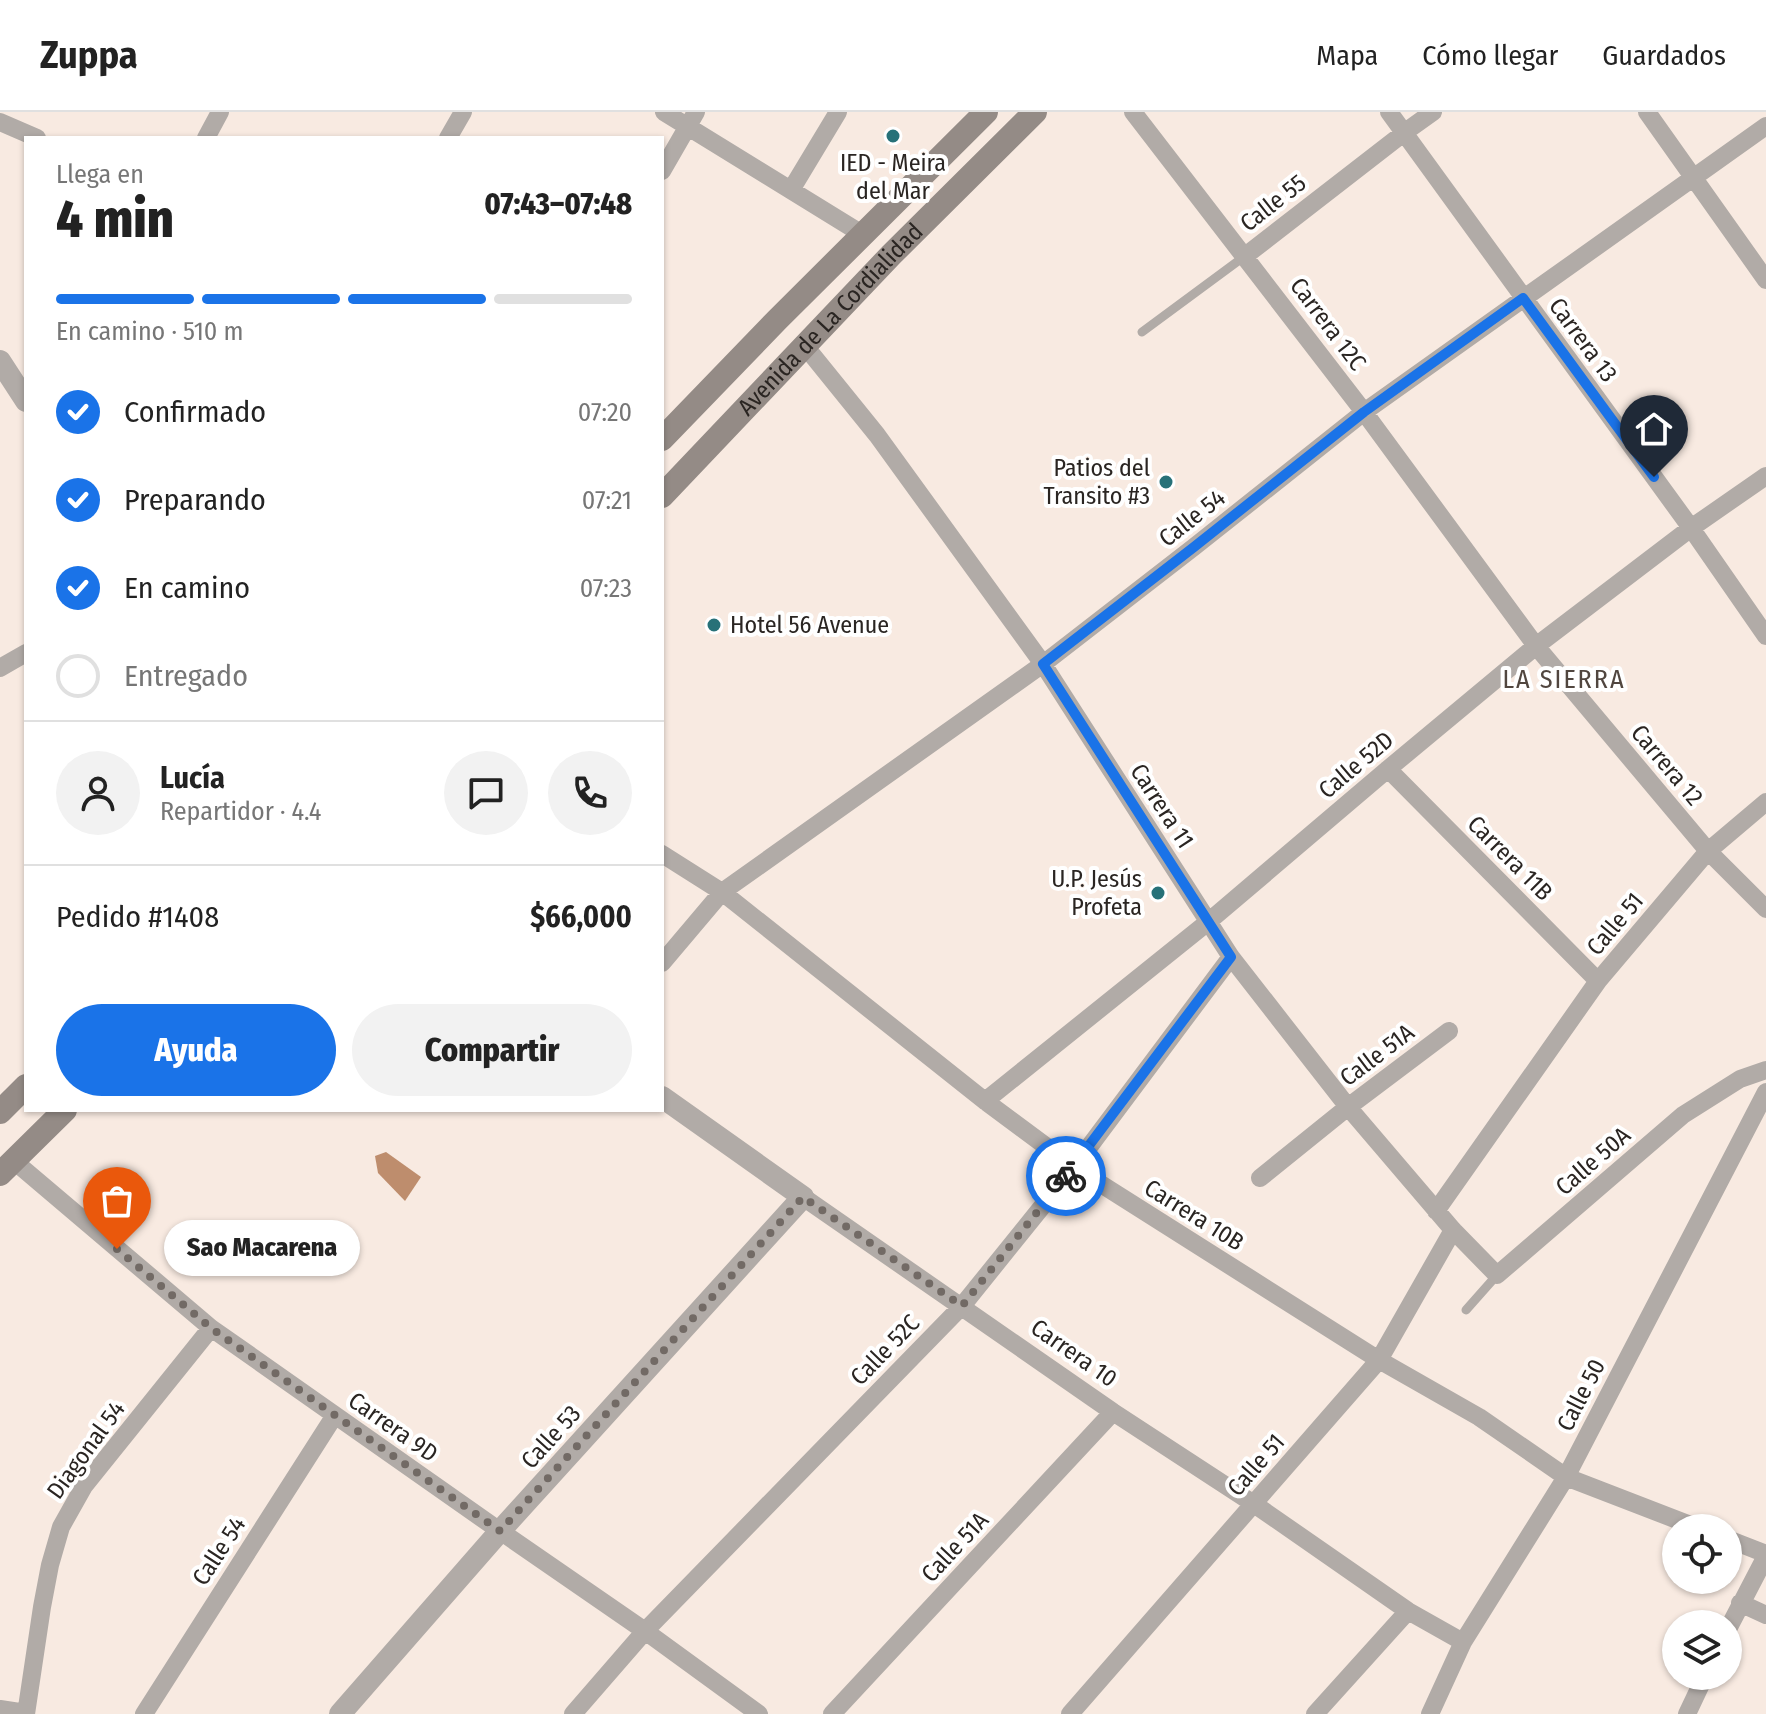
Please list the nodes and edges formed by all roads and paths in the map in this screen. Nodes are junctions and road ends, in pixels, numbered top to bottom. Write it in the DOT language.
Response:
graph roads {
  1 [pos="220,112"];
  2 [pos="463,112"];
  3 [pos="664,112"];
  4 [pos="838,112"];
  5 [pos="986,112"];
  6 [pos="1035,112"];
  7 [pos="1133,112"];
  8 [pos="1389,112"];
  9 [pos="1433,112"];
  10 [pos="1647,112"];
  11 [pos="691,119"];
  12 [pos="0,122"];
  13 [pos="1766,126"];
  14 [pos="1405,132"];
  15 [pos="32,136"];
  16 [pos="207,136"];
  17 [pos="449,136"];
  18 [pos="664,167"];
  19 [pos="1692,177"];
  20 [pos="791,190"];
  21 [pos="862,234"];
  22 [pos="1245,256"];
  23 [pos="1766,280"];
  24 [pos="1523,298"];
  25 [pos="1142,332"];
  26 [pos="805,346"];
  27 [pos="3,375"];
  28 [pos="24,399"];
  29 [pos="1364,412"];
  30 [pos="666,427"];
  31 [pos="1766,476"];
  32 [pos="664,494"];
  33 [pos="1691,528"];
  34 [pos="1766,636"];
  35 [pos="1536,646"];
  36 [pos="24,654"];
  37 [pos="1043,664"];
  38 [pos="0,668"];
  39 [pos="1388,769"];
  40 [pos="1766,802"];
  41 [pos="1708,851"];
  42 [pos="664,855"];
  43 [pos="722,892"];
  44 [pos="1766,909"];
  45 [pos="1208,922"];
  46 [pos="1231,957"];
  47 [pos="664,961"];
  48 [pos="1598,981"];
  49 [pos="1449,1031"];
  50 [pos="1766,1070"];
  51 [pos="24,1088"];
  52 [pos="1766,1092"];
  53 [pos="664,1098"];
  54 [pos="985,1101"];
  55 [pos="1348,1107"];
  56 [pos="0,1112"];
  57 [pos="63,1112"];
  58 [pos="1074,1167"];
  59 [pos="7,1168"];
  60 [pos="1260,1178"];
  61 [pos="803,1197"];
  62 [pos="1436,1211"];
  63 [pos="1453,1230"];
  64 [pos="1497,1275"];
  65 [pos="962,1306"];
  66 [pos="1466,1310"];
  67 [pos="211,1328"];
  68 [pos="1379,1360"];
  69 [pos="1113,1412"];
  70 [pos="335,1415"];
  71 [pos="1566,1477"];
  72 [pos="1254,1504"];
  73 [pos="1662,1514"];
  74 [pos="500,1531"];
  75 [pos="1742,1545"];
  76 [pos="1766,1555"];
  77 [pos="1740,1603"];
  78 [pos="1737,1610"];
  79 [pos="1408,1611"];
  80 [pos="1766,1615"];
  81 [pos="645,1631"];
  82 [pos="1463,1642"];
  83 [pos="1698,1690"];
  84 [pos="0,1709"];
  85 [pos="152,1711"];
  86 [pos="26,1713"];
  87 [pos="340,1714"];
  88 [pos="573,1714"];
  89 [pos="759,1714"];
  90 [pos="832,1714"];
  91 [pos="1070,1714"];
  92 [pos="1315,1714"];
  93 [pos="1430,1714"];
  94 [pos="1687,1714"];
  1 -- 16 [label="street"];
  2 -- 17 [label="street"];
  3 -- 11 [label="street"];
  4 -- 20 [label="street"];
  5 -- 21 [label="main road, Avenida de La Cordialidad"];
  6 -- 26 [label="main road, Avenida de La Cordialidad"];
  7 -- 22 [label="street, Carrera 12C"];
  8 -- 14 [label="street, Carrera 13"];
  9 -- 14 [label="street, Calle 55"];
  10 -- 19 [label="street"];
  11 -- 18 [label="street"];
  11 -- 20 [label="street"];
  12 -- 15 [label="street"];
  13 -- 19 [label="street, Calle 54"];
  14 -- 22 [label="street, Calle 55"];
  14 -- 24 [label="street, Carrera 13"];
  19 -- 23 [label="street"];
  19 -- 24 [label="street, Calle 54"];
  20 -- 21 [label="street"];
  21 -- 30 [label="main road, Avenida de La Cordialidad"];
  22 -- 25 [label="lane, Calle 55"];
  22 -- 29 [label="street, Carrera 12C"];
  24 -- 29 [label="street, Calle 54"];
  24 -- 33 [label="street, Carrera 13"];
  26 -- 32 [label="main road, Avenida de La Cordialidad"];
  26 -- 37 [label="street, Carrera 11"];
  27 -- 28 [label="street"];
  29 -- 35 [label="street, Carrera 12C"];
  29 -- 37 [label="street, Calle 54"];
  31 -- 33 [label="street, Calle 52D"];
  33 -- 34 [label="street, Carrera 13"];
  33 -- 35 [label="street, Calle 52D"];
  35 -- 39 [label="street, Calle 52D"];
  35 -- 41 [label="street, Carrera 12"];
  36 -- 38 [label="street"];
  37 -- 43 [label="street, Calle 54"];
  37 -- 45 [label="street, Carrera 11"];
  39 -- 45 [label="street, Calle 52D"];
  39 -- 48 [label="street, Carrera 11B"];
  40 -- 41 [label="street, Calle 51"];
  41 -- 44 [label="street, Carrera 12"];
  41 -- 48 [label="street, Calle 51"];
  42 -- 43 [label="street, Carrera 10B"];
  43 -- 47 [label="street, Calle 54"];
  43 -- 54 [label="street, Carrera 10B"];
  45 -- 46 [label="street, Carrera 11"];
  45 -- 54 [label="street, Calle 52D"];
  46 -- 55 [label="street, Carrera 11"];
  46 -- 58 [label="street, Calle 52C"];
  48 -- 62 [label="street, Calle 51"];
  49 -- 55 [label="street, Calle 51A"];
  50 -- 64 [label="street, Calle 50A"];
  51 -- 56 [label="main road"];
  52 -- 71 [label="street, Calle 50"];
  53 -- 61 [label="street, Carrera 10"];
  54 -- 58 [label="street, Carrera 10B"];
  55 -- 60 [label="street, Calle 51A"];
  55 -- 62 [label="street, Carrera 11"];
  57 -- 59 [label="main road"];
  58 -- 65 [label="street, Calle 52C"];
  58 -- 68 [label="street, Carrera 10B"];
  59 -- 67 [label="street, Carrera 9D"];
  61 -- 65 [label="street, Carrera 10"];
  61 -- 74 [label="street, Calle 53"];
  62 -- 63 [label="street, Carrera 11"];
  63 -- 64 [label="street, Carrera 11"];
  63 -- 68 [label="street, Calle 51"];
  64 -- 66 [label="lane, Calle 50A"];
  65 -- 69 [label="street, Carrera 10"];
  65 -- 81 [label="street, Calle 52C"];
  67 -- 70 [label="street, Carrera 9D"];
  67 -- 86 [label="street, Diagonal 54"];
  68 -- 71 [label="street, Carrera 10B"];
  68 -- 72 [label="street, Calle 51"];
  69 -- 72 [label="street, Carrera 10"];
  69 -- 90 [label="street, Calle 51A"];
  70 -- 74 [label="street, Carrera 9D"];
  70 -- 85 [label="street, Calle 54"];
  71 -- 73 [label="street, Carrera 10B"];
  71 -- 82 [label="street, Calle 50"];
  72 -- 79 [label="street, Carrera 10"];
  72 -- 91 [label="street, Calle 51"];
  74 -- 81 [label="street, Carrera 9D"];
  74 -- 87 [label="street, Calle 53"];
  75 -- 76 [label="street"];
  76 -- 77 [label="street"];
  77 -- 78 [label="street"];
  77 -- 80 [label="street"];
  79 -- 82 [label="street, Carrera 10"];
  79 -- 92 [label="street"];
  81 -- 88 [label="street, Calle 52C"];
  81 -- 89 [label="street, Carrera 9D"];
  82 -- 93 [label="street, Calle 50"];
  83 -- 94 [label="street"];
  84 -- 86 [label="street"];
}
